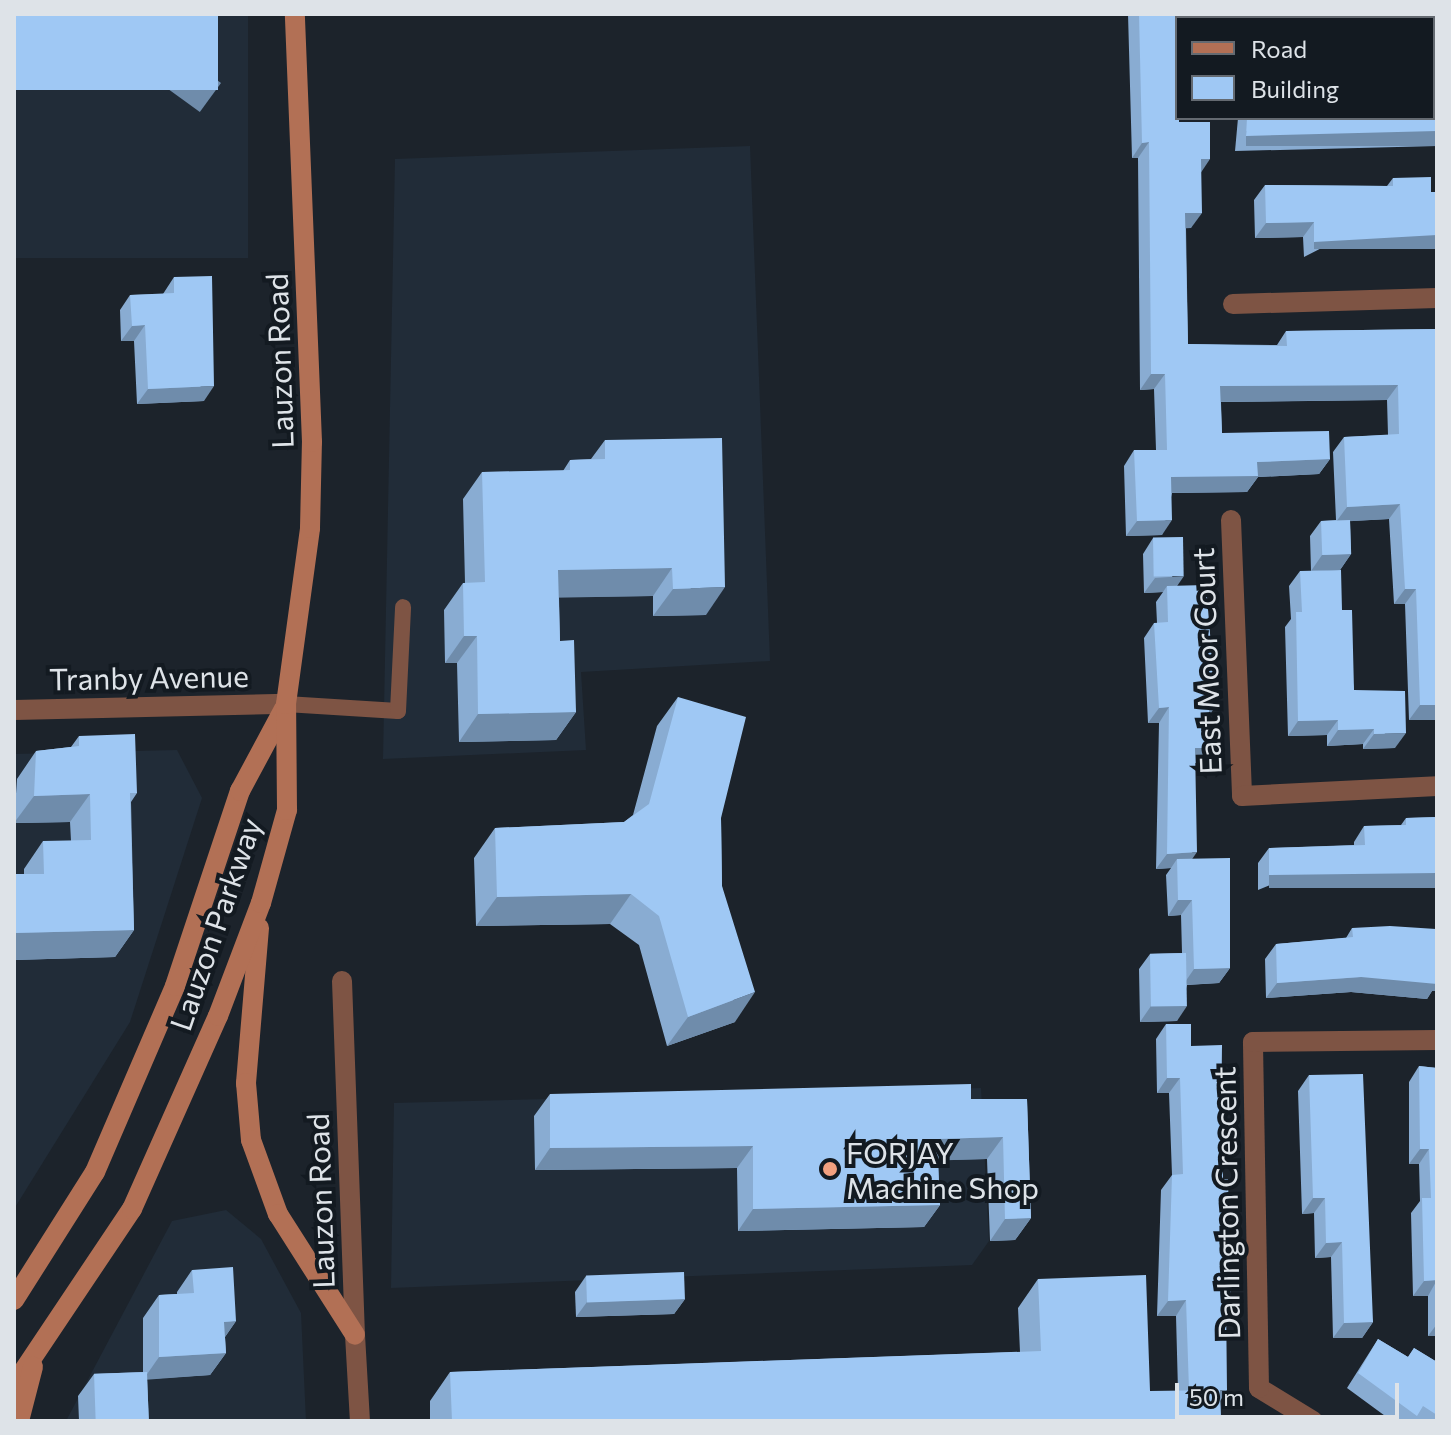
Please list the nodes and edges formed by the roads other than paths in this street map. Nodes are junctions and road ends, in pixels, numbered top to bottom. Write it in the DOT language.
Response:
graph roads {
  1 [pos="295,14"];
  2 [pos="1437,298"];
  3 [pos="1233,304"];
  4 [pos="1231,520"];
  5 [pos="403,607"];
  6 [pos="286,704"];
  7 [pos="14,710"];
  8 [pos="1437,786"];
  9 [pos="261,903"];
  10 [pos="342,981"];
  11 [pos="1437,1040"];
  12 [pos="14,1300"];
  13 [pos="355,1335"];
  14 [pos="37,1349"];
  15 [pos="14,1385"];
  16 [pos="359,1420"];
  17 [pos="19,1421"];
  18 [pos="1313,1421"];
  1 -- 6 [label="main road, Lauzon Road"];
  2 -- 3 [label="street"];
  4 -- 8 [label="street, East Moor Court"];
  5 -- 6 [label="lane"];
  6 -- 7 [label="street, Tranby Avenue"];
  6 -- 9 [label="main road, Lauzon Parkway"];
  6 -- 12 [label="main road, Lauzon Parkway"];
  9 -- 13 [label="main road"];
  9 -- 14 [label="main road, Lauzon Parkway"];
  10 -- 13 [label="street, Lauzon Road"];
  11 -- 18 [label="street, Darlington Crescent"];
  13 -- 16 [label="street, Lauzon Road"];
  14 -- 15 [label="main road, Lauzon Parkway"];
  14 -- 17 [label="main road"];
}
